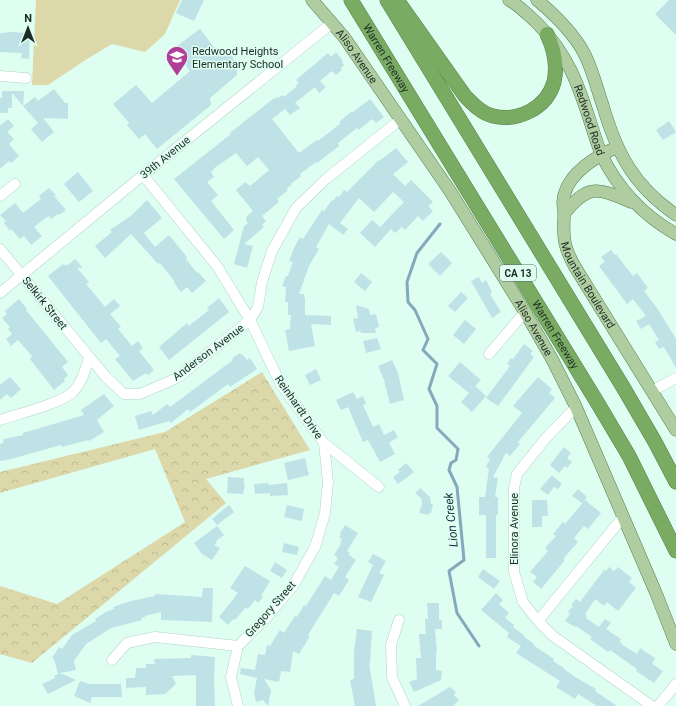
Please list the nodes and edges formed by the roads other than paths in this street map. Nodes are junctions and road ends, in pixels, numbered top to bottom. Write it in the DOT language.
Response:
graph roads {
  1 [pos="312,0"];
  2 [pos="351,0"];
  3 [pos="387,0"];
  4 [pos="397,0"];
  5 [pos="509,0"];
  6 [pos="537,0"];
  7 [pos="332,23"];
  8 [pos="548,34"];
  9 [pos="0,76"];
  10 [pos="26,78"];
  11 [pos="401,119"];
  12 [pos="617,147"];
  13 [pos="601,154"];
  14 [pos="143,174"];
  15 [pos="15,184"];
  16 [pos="0,196"];
  17 [pos="634,203"];
  18 [pos="564,214"];
  19 [pos="676,214"];
  20 [pos="676,234"];
  21 [pos="0,249"];
  22 [pos="22,275"];
  23 [pos="0,293"];
  24 [pos="525,312"];
  25 [pos="250,320"];
  26 [pos="488,354"];
  27 [pos="89,358"];
  28 [pos="676,378"];
  29 [pos="652,391"];
  30 [pos="124,394"];
  31 [pos="576,407"];
  32 [pos="0,420"];
  33 [pos="676,430"];
  34 [pos="324,442"];
  35 [pos="676,482"];
  36 [pos="379,487"];
  37 [pos="623,517"];
  38 [pos="676,551"];
  39 [pos="399,620"];
  40 [pos="538,621"];
  41 [pos="676,644"];
  42 [pos="238,646"];
  43 [pos="112,660"];
  44 [pos="676,684"];
  45 [pos="238,706"];
  46 [pos="405,706"];
  47 [pos="652,706"];
  48 [pos="658,706"];
  1 -- 7 [label="main road, Aliso Avenue"];
  2 -- 38 [label="highway, Warren Freeway / CA 13"];
  3 -- 35 [label="highway, CA 13"];
  4 -- 8 [label="highway"];
  5 -- 8 [label="main road, Redwood Road"];
  6 -- 12 [label="main road, Redwood Road"];
  7 -- 11 [label="main road, Aliso Avenue"];
  7 -- 14 [label="street, 39th Avenue"];
  8 -- 13 [label="main road, Redwood Road"];
  9 -- 10 [label="street"];
  11 -- 24 [label="main road, Aliso Avenue"];
  11 -- 25 [label="street, Anderson Avenue"];
  12 -- 13 [label="main road, Mountain Boulevard"];
  12 -- 19 [label="main road, Redwood Road"];
  13 -- 17 [label="main road, Redwood Road"];
  13 -- 18 [label="main road, Mountain Boulevard"];
  14 -- 22 [label="street, 39th Avenue"];
  14 -- 25 [label="street, Reinhardt Drive"];
  15 -- 16 [label="street"];
  17 -- 18 [label="main road"];
  17 -- 20 [label="main road, Redwood Road"];
  18 -- 29 [label="main road, Mountain Boulevard"];
  21 -- 22 [label="street, Selkirk Street"];
  22 -- 23 [label="street, 39th Avenue"];
  22 -- 27 [label="street, Selkirk Street"];
  24 -- 26 [label="street"];
  24 -- 31 [label="main road, Aliso Avenue"];
  25 -- 30 [label="street, Anderson Avenue"];
  25 -- 34 [label="street, Reinhardt Drive"];
  27 -- 30 [label="street, Selkirk Street"];
  27 -- 32 [label="street"];
  28 -- 29 [label="street"];
  29 -- 33 [label="main road, Mountain Boulevard"];
  31 -- 37 [label="main road, Aliso Avenue"];
  31 -- 40 [label="street, Elinora Avenue"];
  34 -- 36 [label="street, Reinhardt Drive"];
  34 -- 42 [label="street, Gregory Street"];
  37 -- 40 [label="street"];
  37 -- 41 [label="main road, Aliso Avenue"];
  39 -- 46 [label="street"];
  40 -- 47 [label="street, Elinora Avenue"];
  42 -- 43 [label="street"];
  42 -- 45 [label="street, Gregory Street"];
  44 -- 48 [label="street"];
}
